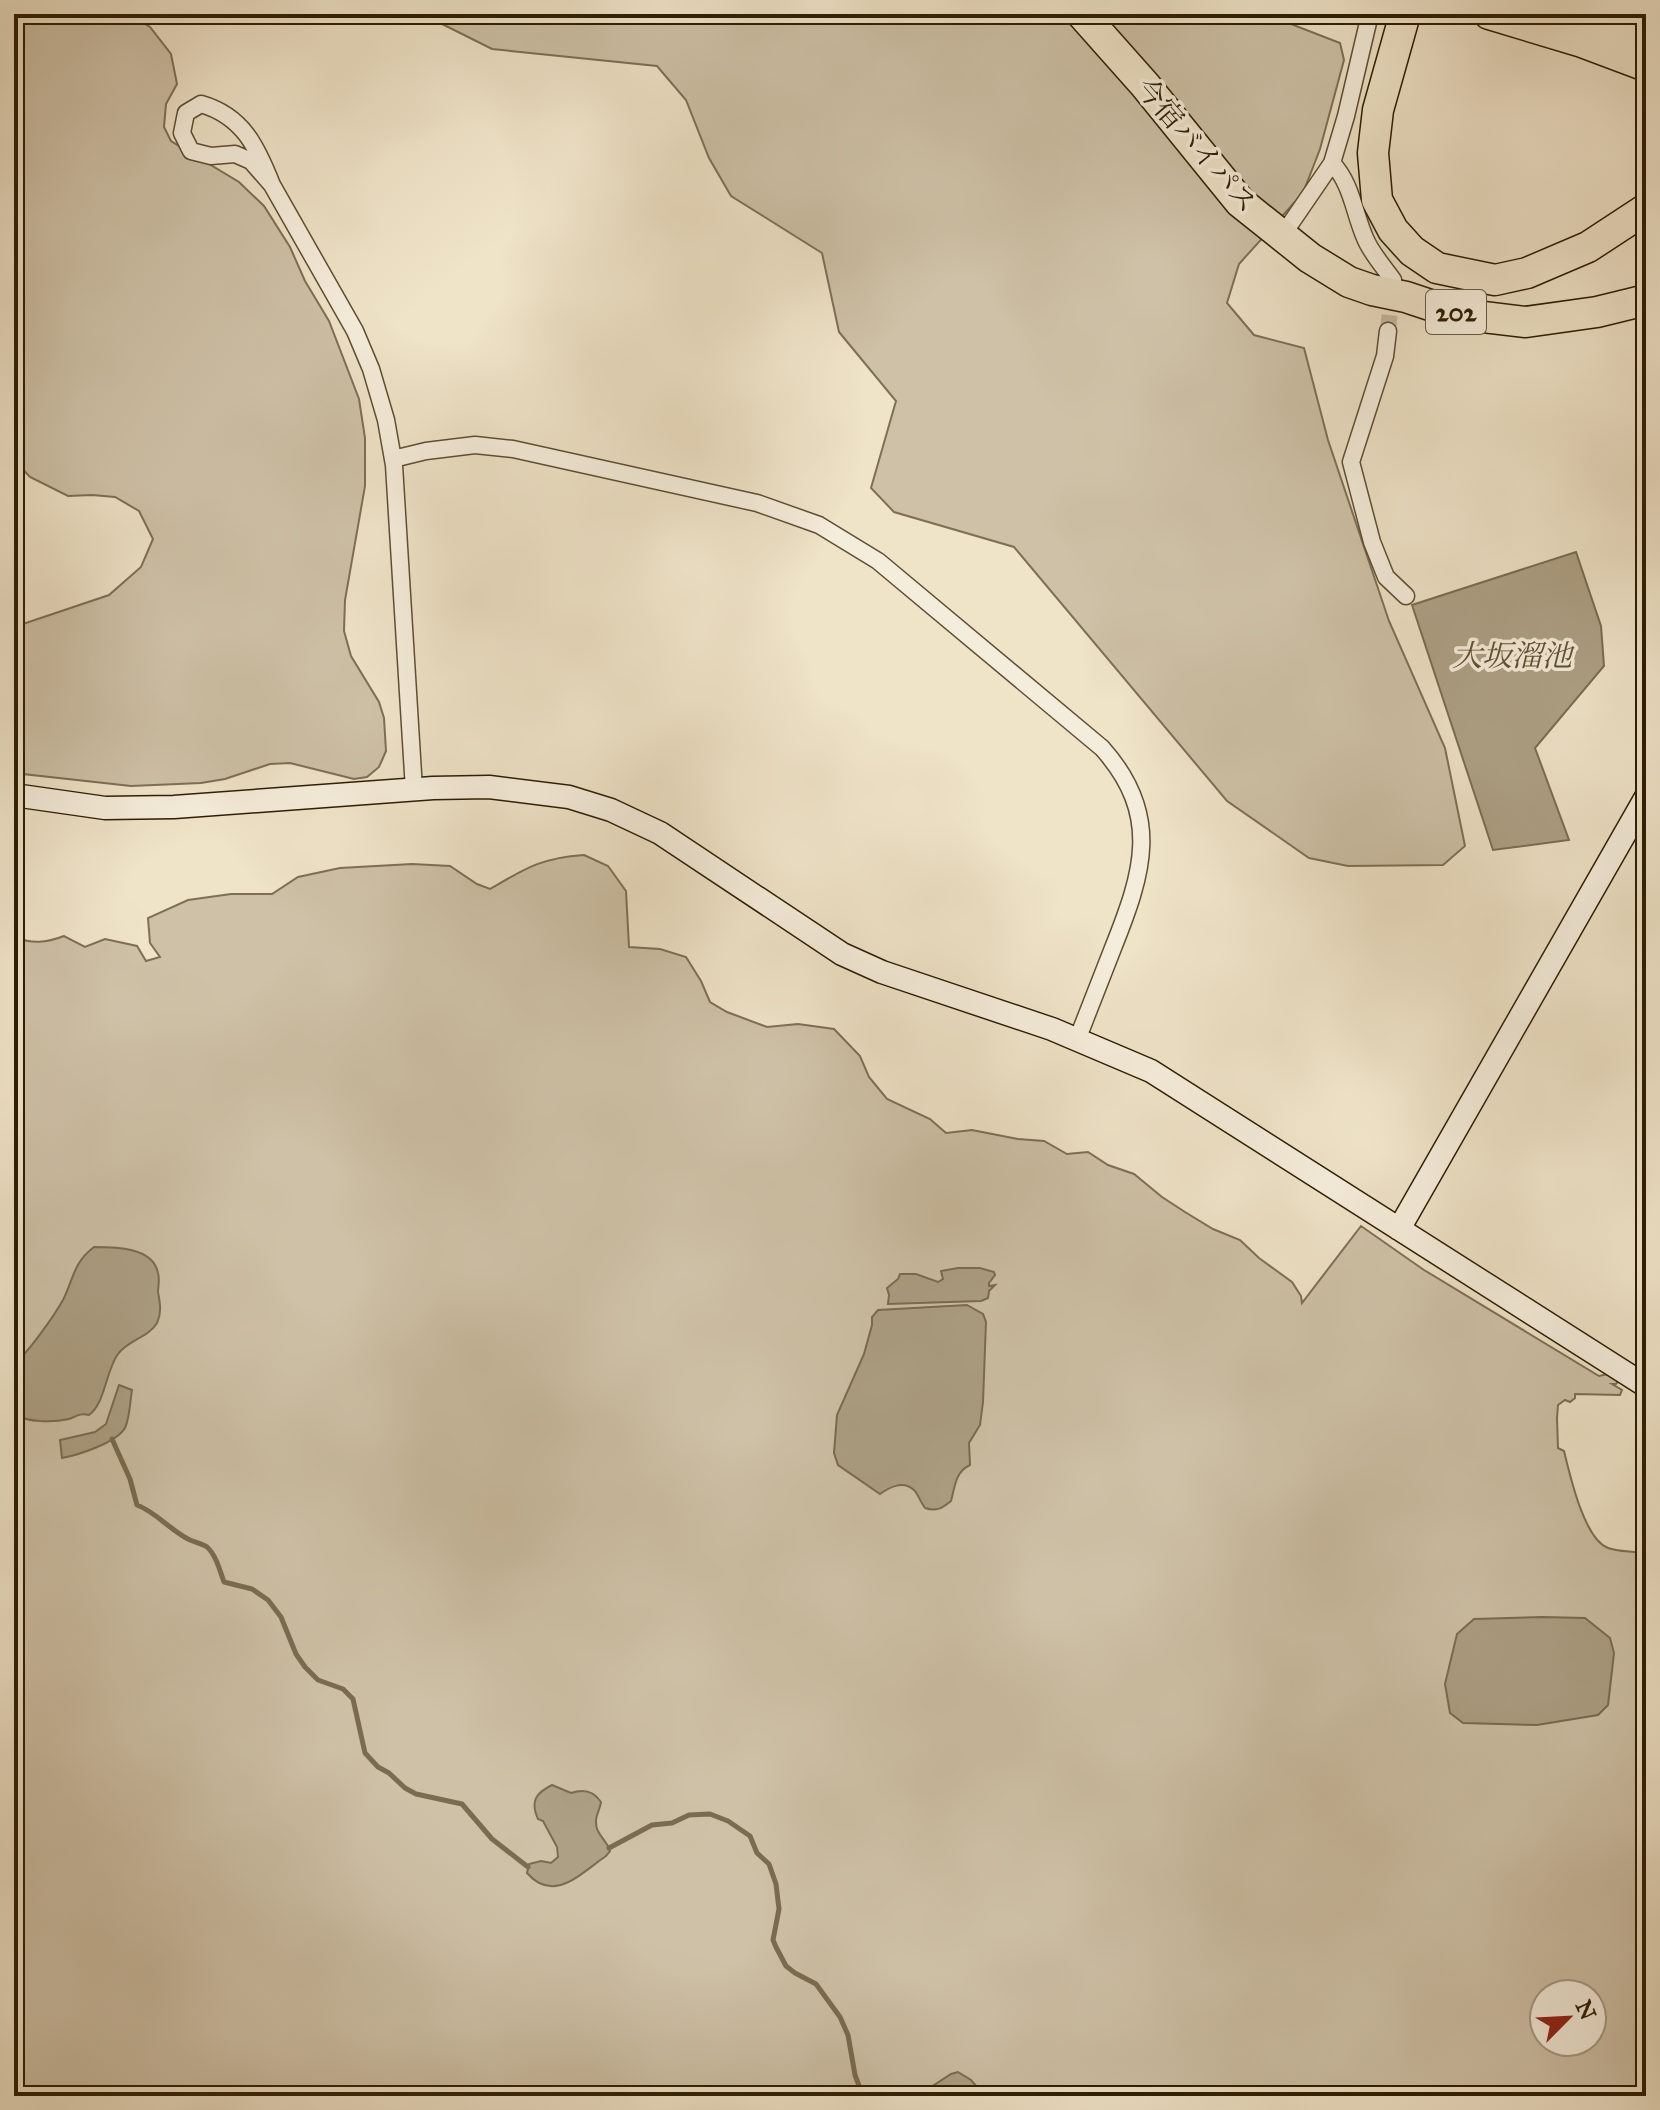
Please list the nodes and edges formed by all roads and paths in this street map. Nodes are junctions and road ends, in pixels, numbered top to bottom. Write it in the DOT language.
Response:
graph roads {
  1 [pos="1082,14"];
  2 [pos="1370,14"];
  3 [pos="1405,14"];
  4 [pos="1489,14"];
  5 [pos="1587,14"];
  6 [pos="1646,36"];
  7 [pos="1646,66"];
  8 [pos="1332,163"];
  9 [pos="272,185"];
  10 [pos="1646,209"];
  11 [pos="1282,236"];
  12 [pos="1393,280"];
  13 [pos="1646,300"];
  14 [pos="1388,331"];
  15 [pos="393,459"];
  16 [pos="1406,596"];
  17 [pos="414,790"];
  18 [pos="14,795"];
  19 [pos="1643,810"];
  20 [pos="1077,1040"];
  21 [pos="1399,1229"];
  22 [pos="1646,1386"];
  1 -- 11 [label="highway, 今宿バイパス / 202"];
  2 -- 8 [label="street"];
  3 -- 10 [label="highway"];
  4 -- 7 [label="highway"];
  5 -- 6 [label="highway"];
  8 -- 11 [label="street"];
  8 -- 12 [label="street"];
  9 -- 9 [label="street"];
  9 -- 15 [label="street"];
  11 -- 13 [label="highway, 今宿バイパス / 202"];
  14 -- 16 [label="street"];
  15 -- 17 [label="street"];
  15 -- 20 [label="street"];
  17 -- 18 [label="street"];
  17 -- 20 [label="street"];
  19 -- 21 [label="street"];
  20 -- 21 [label="street"];
  21 -- 22 [label="street"];
}
